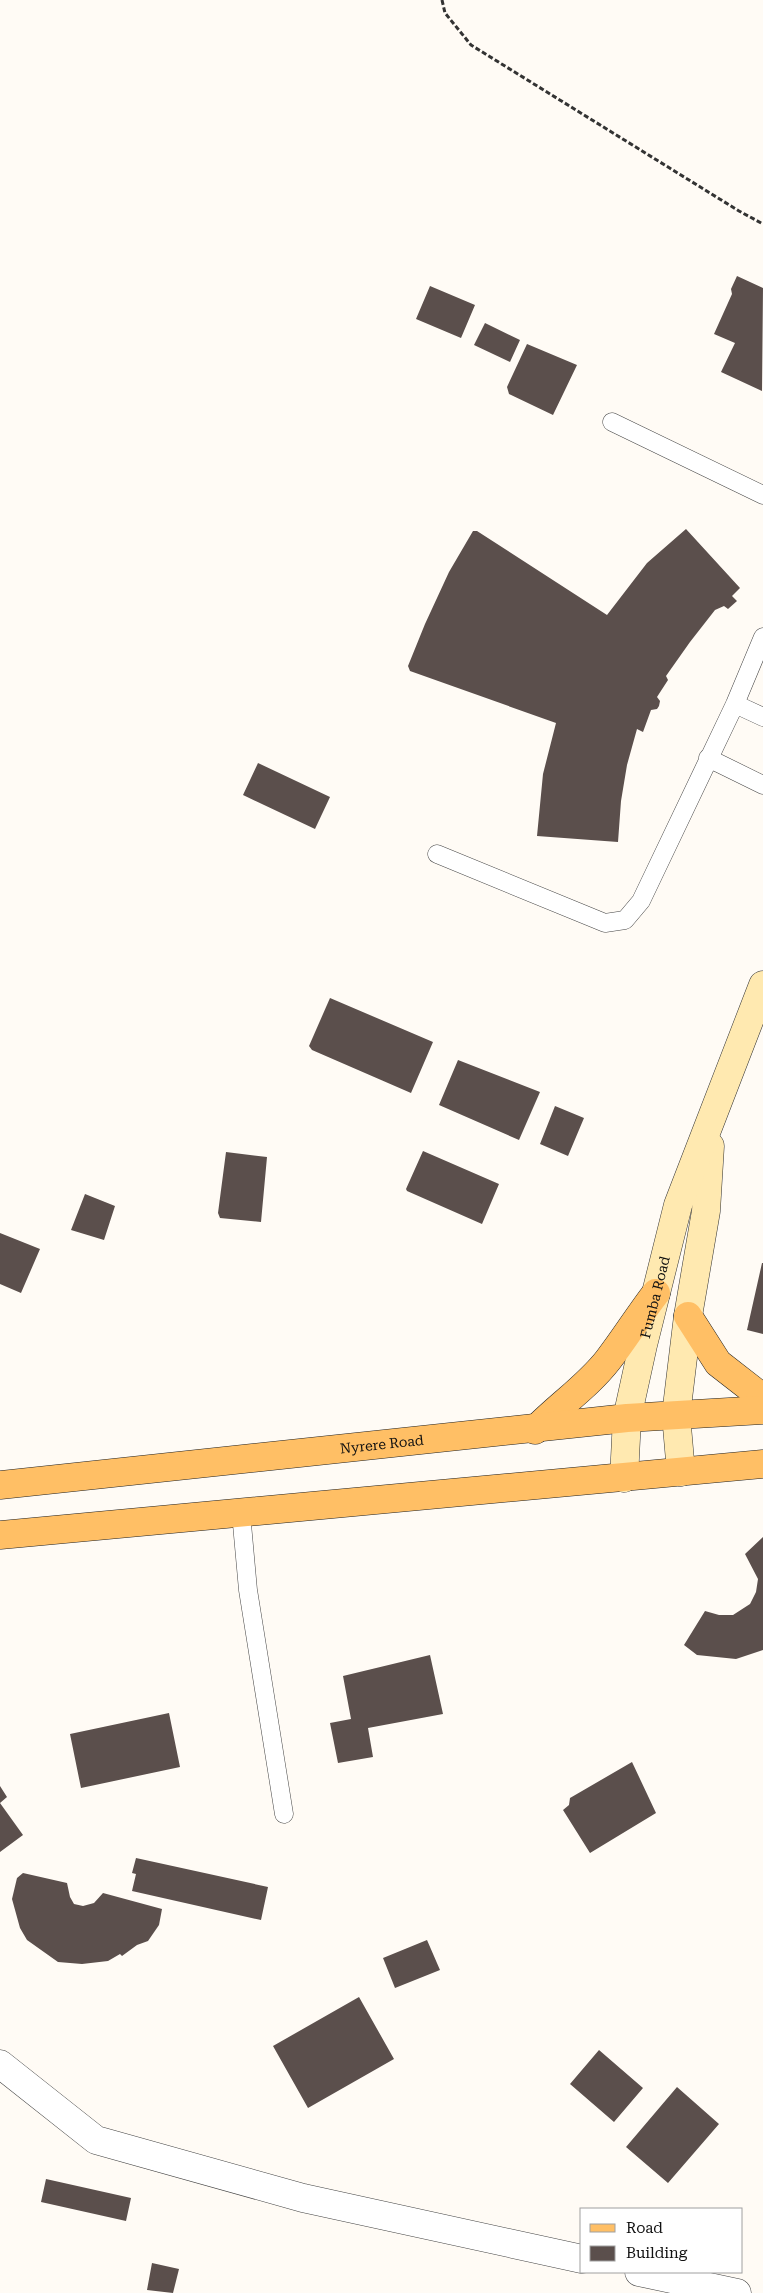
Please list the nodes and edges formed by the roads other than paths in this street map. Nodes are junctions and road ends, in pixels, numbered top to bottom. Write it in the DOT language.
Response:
graph roads {
  1 [pos="612,422"];
  2 [pos="763,495"];
  3 [pos="763,637"];
  4 [pos="735,704"];
  5 [pos="763,717"];
  6 [pos="708,758"];
  7 [pos="763,785"];
  8 [pos="437,854"];
  9 [pos="763,985"];
  10 [pos="711,1122"];
  11 [pos="656,1293"];
  12 [pos="688,1316"];
  13 [pos="763,1398"];
  14 [pos="763,1410"];
  15 [pos="676,1415"];
  16 [pos="627,1418"];
  17 [pos="534,1430"];
  18 [pos="763,1464"];
  19 [pos="681,1472"];
  20 [pos="624,1478"];
  21 [pos="0,1485"];
  22 [pos="241,1513"];
  23 [pos="0,1535"];
  24 [pos="284,1814"];
  25 [pos="0,2064"];
  26 [pos="580,2259"];
  27 [pos="644,2273"];
  28 [pos="737,2293"];
  1 -- 2 [label="lane"];
  3 -- 4 [label="lane"];
  4 -- 5 [label="lane"];
  4 -- 6 [label="lane"];
  6 -- 7 [label="lane"];
  6 -- 8 [label="lane"];
  9 -- 10 [label="street, Fumba Road"];
  10 -- 11 [label="street, Fumba Road"];
  10 -- 12 [label="street, Fumba Road"];
  11 -- 16 [label="street, Fumba Road"];
  11 -- 17 [label="main road"];
  12 -- 13 [label="main road"];
  12 -- 15 [label="street, Fumba Road"];
  14 -- 15 [label="main road, Nyrere Road"];
  15 -- 16 [label="main road, Nyrere Road"];
  15 -- 19 [label="street, Fumba Road"];
  16 -- 17 [label="main road, Nyrere Road"];
  16 -- 20 [label="street, Fumba Road"];
  17 -- 21 [label="main road, Nyrere Road"];
  18 -- 19 [label="main road"];
  19 -- 20 [label="main road"];
  20 -- 22 [label="main road"];
  22 -- 23 [label="main road"];
  22 -- 24 [label="lane"];
  25 -- 26 [label="street"];
  27 -- 28 [label="street"];
}
